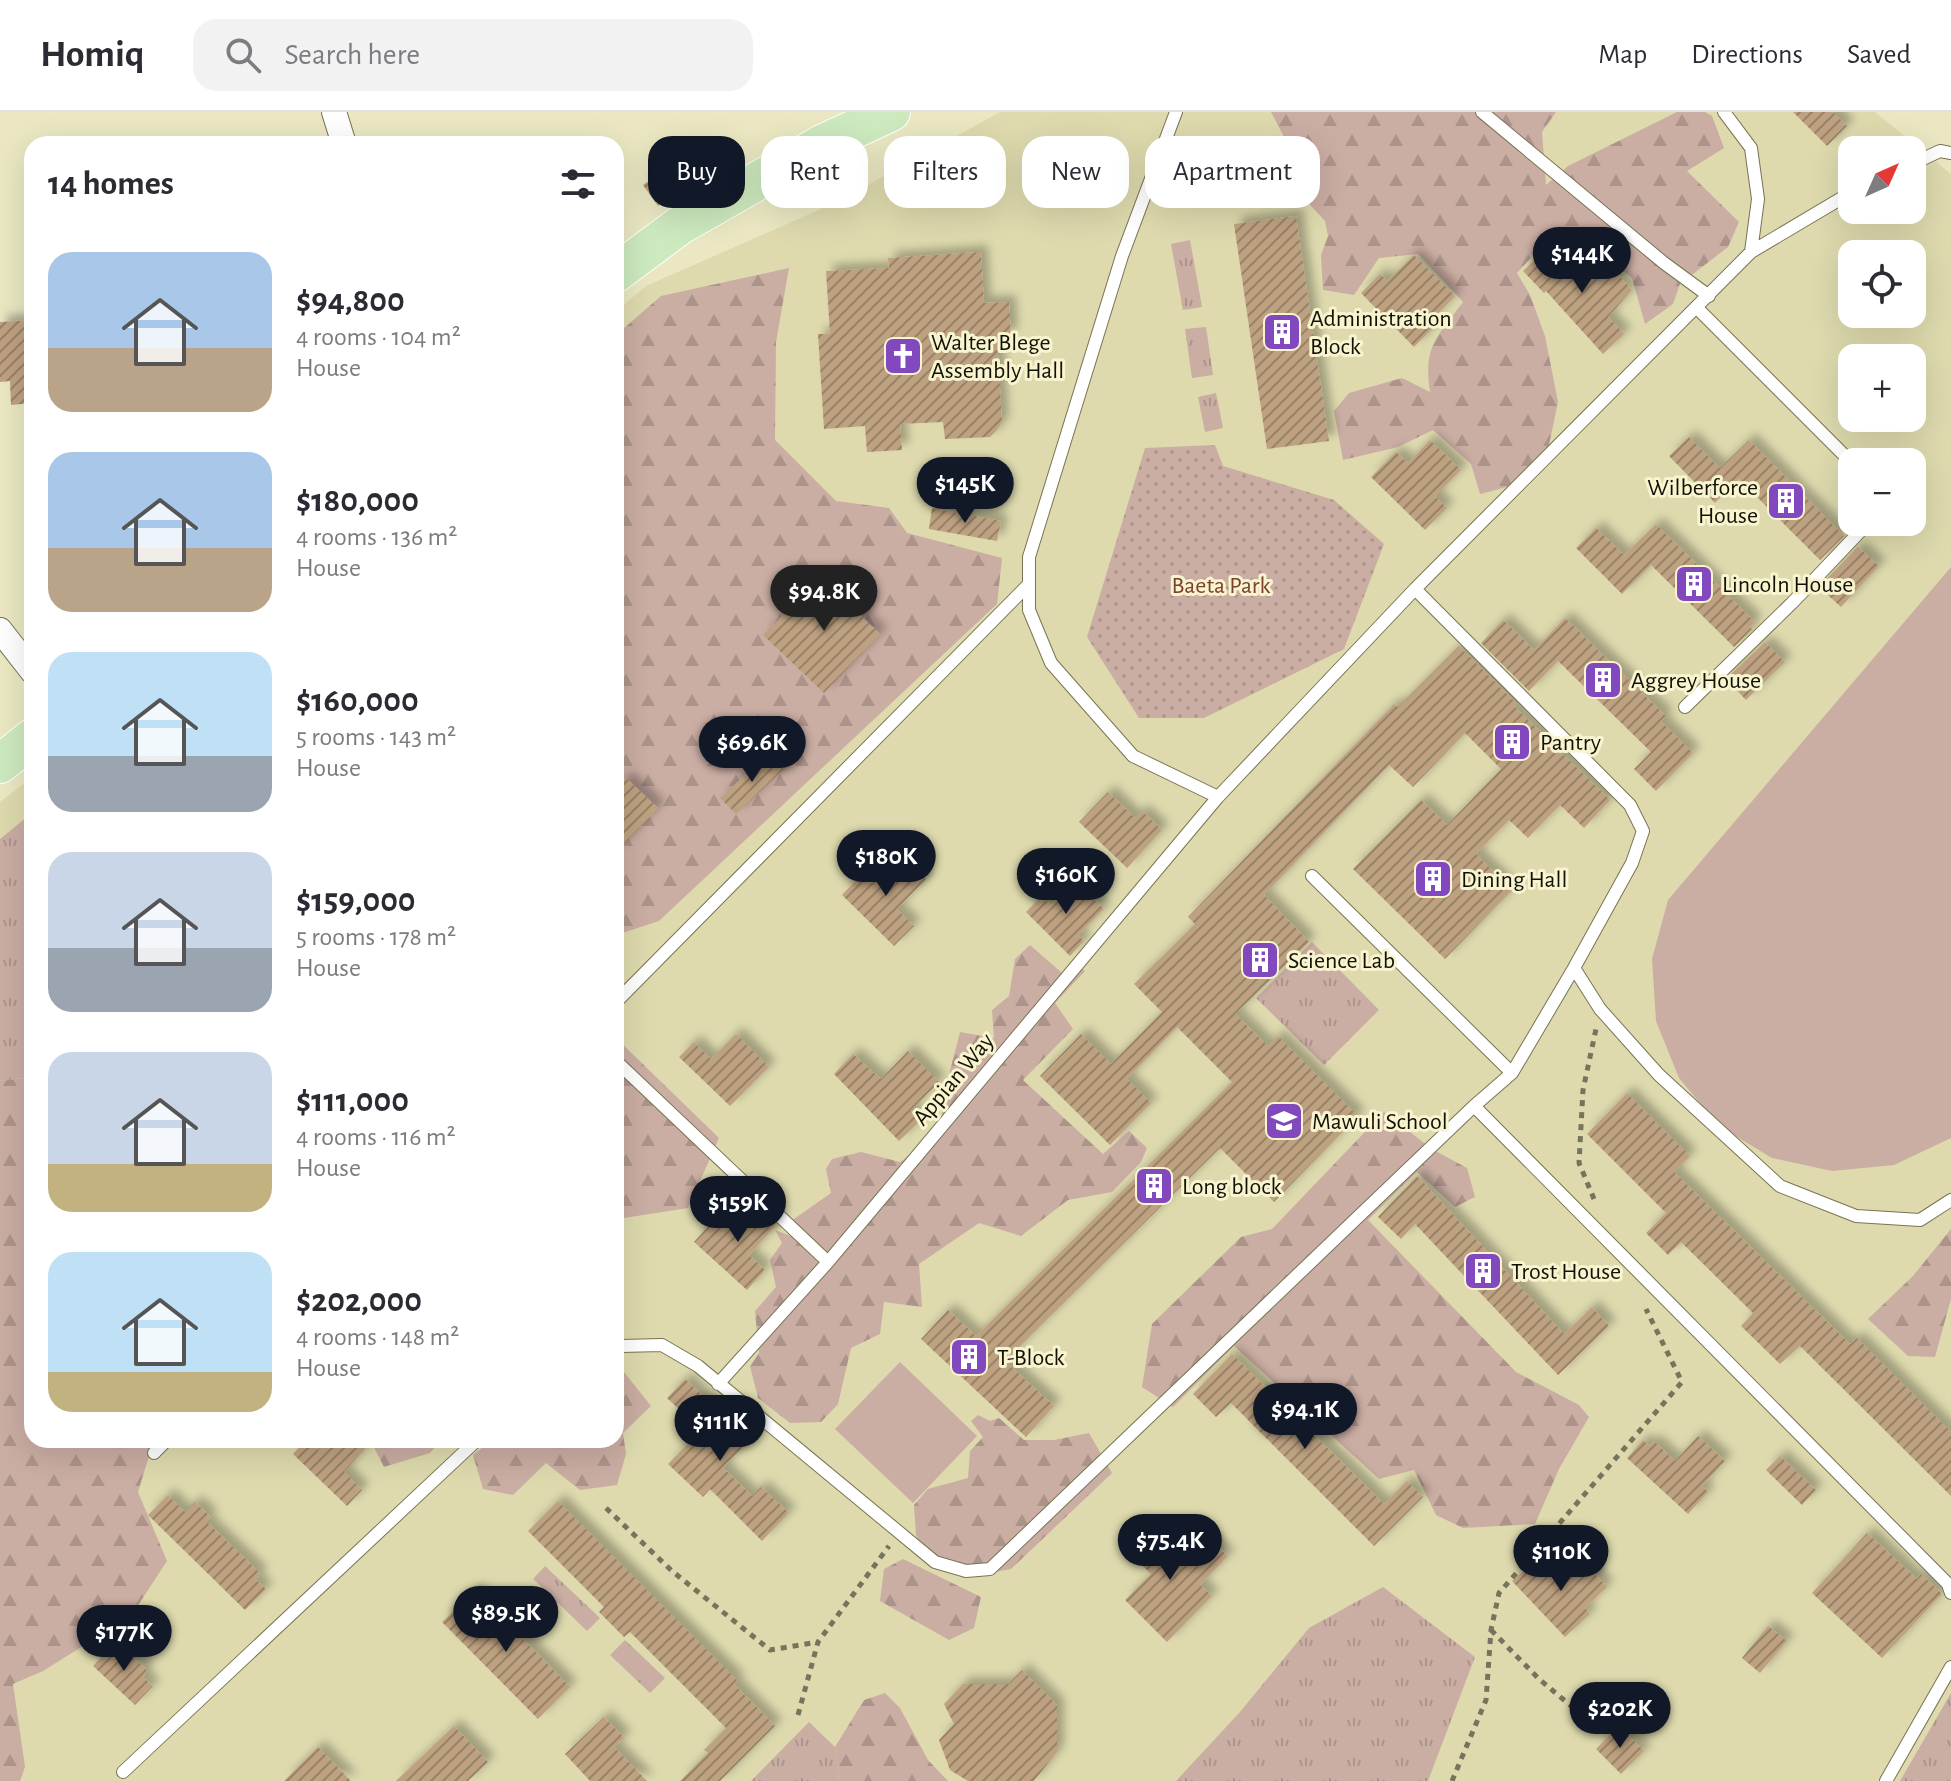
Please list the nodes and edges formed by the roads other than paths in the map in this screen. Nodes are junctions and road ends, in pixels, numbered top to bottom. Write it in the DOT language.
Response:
graph roads {
  1 [pos="334,112"];
  2 [pos="891,112"];
  3 [pos="1176,112"];
  4 [pos="1482,112"];
  5 [pos="1724,112"];
  6 [pos="342,136"];
  7 [pos="1951,153"];
  8 [pos="1926,158"];
  9 [pos="1838,200"];
  10 [pos="1751,252"];
  11 [pos="624,267"];
  12 [pos="1709,296"];
  13 [pos="1697,308"];
  14 [pos="1838,449"];
  15 [pos="1856,536"];
  16 [pos="1029,584"];
  17 [pos="1415,589"];
  18 [pos="0,630"];
  19 [pos="24,661"];
  20 [pos="1685,707"];
  21 [pos="24,744"];
  22 [pos="0,764"];
  23 [pos="1218,797"];
  24 [pos="1312,876"];
  25 [pos="1574,968"];
  26 [pos="624,994"];
  27 [pos="624,1069"];
  28 [pos="1512,1073"];
  29 [pos="1474,1106"];
  30 [pos="1951,1200"];
  31 [pos="828,1262"];
  32 [pos="624,1346"];
  33 [pos="718,1384"];
  34 [pos="159,1448"];
  35 [pos="468,1448"];
  36 [pos="154,1453"];
  37 [pos="1950,1587"];
  38 [pos="1951,1667"];
  39 [pos="123,1772"];
  40 [pos="1886,1781"];
  1 -- 6 [label="street"];
  2 -- 11 [label="main road"];
  3 -- 16 [label="lane"];
  4 -- 12 [label="lane"];
  5 -- 10 [label="lane"];
  7 -- 8 [label="lane"];
  9 -- 10 [label="lane, Appian Way"];
  10 -- 12 [label="lane, Appian Way"];
  12 -- 13 [label="lane, Appian Way"];
  13 -- 14 [label="lane"];
  13 -- 17 [label="lane, Appian Way"];
  15 -- 20 [label="lane"];
  16 -- 23 [label="lane"];
  16 -- 26 [label="lane"];
  17 -- 23 [label="lane, Appian Way"];
  17 -- 25 [label="lane"];
  18 -- 19 [label="street"];
  21 -- 22 [label="main road"];
  23 -- 31 [label="lane, Appian Way"];
  24 -- 28 [label="lane"];
  25 -- 28 [label="lane"];
  25 -- 30 [label="lane"];
  27 -- 31 [label="lane"];
  28 -- 29 [label="lane"];
  29 -- 33 [label="lane"];
  29 -- 37 [label="lane"];
  31 -- 33 [label="lane, Appian Way"];
  32 -- 33 [label="lane"];
  34 -- 36 [label="lane"];
  35 -- 39 [label="lane"];
  38 -- 40 [label="lane"];
}
